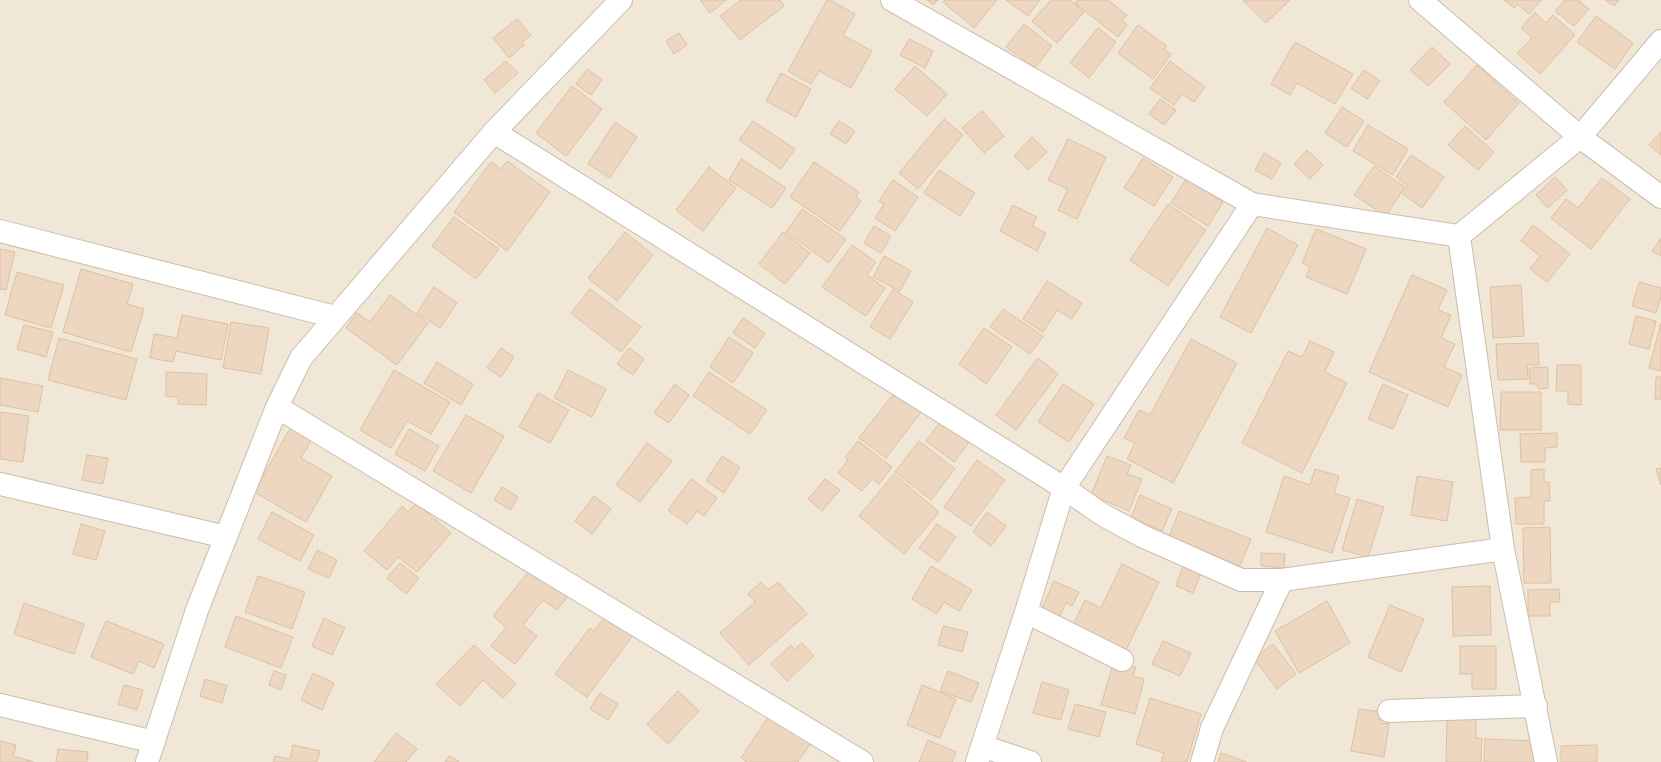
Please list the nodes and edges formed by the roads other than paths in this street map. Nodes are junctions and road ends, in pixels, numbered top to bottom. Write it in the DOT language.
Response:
graph roads {
  1 [pos="621,0"];
  2 [pos="892,0"];
  3 [pos="1420,0"];
  4 [pos="1661,41"];
  5 [pos="494,132"];
  6 [pos="1580,137"];
  7 [pos="1661,197"];
  8 [pos="1252,204"];
  9 [pos="0,231"];
  10 [pos="1459,236"];
  11 [pos="336,318"];
  12 [pos="277,408"];
  13 [pos="0,484"];
  14 [pos="1064,488"];
  15 [pos="226,537"];
  16 [pos="1503,549"];
  17 [pos="1282,580"];
  18 [pos="1026,612"];
  19 [pos="1122,660"];
  20 [pos="0,705"];
  21 [pos="1536,706"];
  22 [pos="1389,711"];
  23 [pos="150,752"];
  24 [pos="980,754"];
  25 [pos="862,762"];
  26 [pos="1030,762"];
  27 [pos="1202,762"];
  28 [pos="1546,762"];
  1 -- 5 [label="street"];
  2 -- 8 [label="street"];
  3 -- 6 [label="street"];
  4 -- 6 [label="street"];
  5 -- 11 [label="street"];
  5 -- 14 [label="street"];
  6 -- 7 [label="street"];
  6 -- 10 [label="street"];
  8 -- 10 [label="street"];
  8 -- 14 [label="street"];
  9 -- 11 [label="street"];
  10 -- 16 [label="street"];
  11 -- 12 [label="street"];
  12 -- 15 [label="street"];
  12 -- 25 [label="street"];
  13 -- 15 [label="street"];
  14 -- 17 [label="street"];
  14 -- 18 [label="street"];
  15 -- 23 [label="street"];
  16 -- 17 [label="street"];
  16 -- 21 [label="street"];
  17 -- 27 [label="street"];
  18 -- 19 [label="street"];
  18 -- 24 [label="street"];
  20 -- 23 [label="street"];
  21 -- 22 [label="street"];
  21 -- 28 [label="street"];
  24 -- 26 [label="street"];
}
